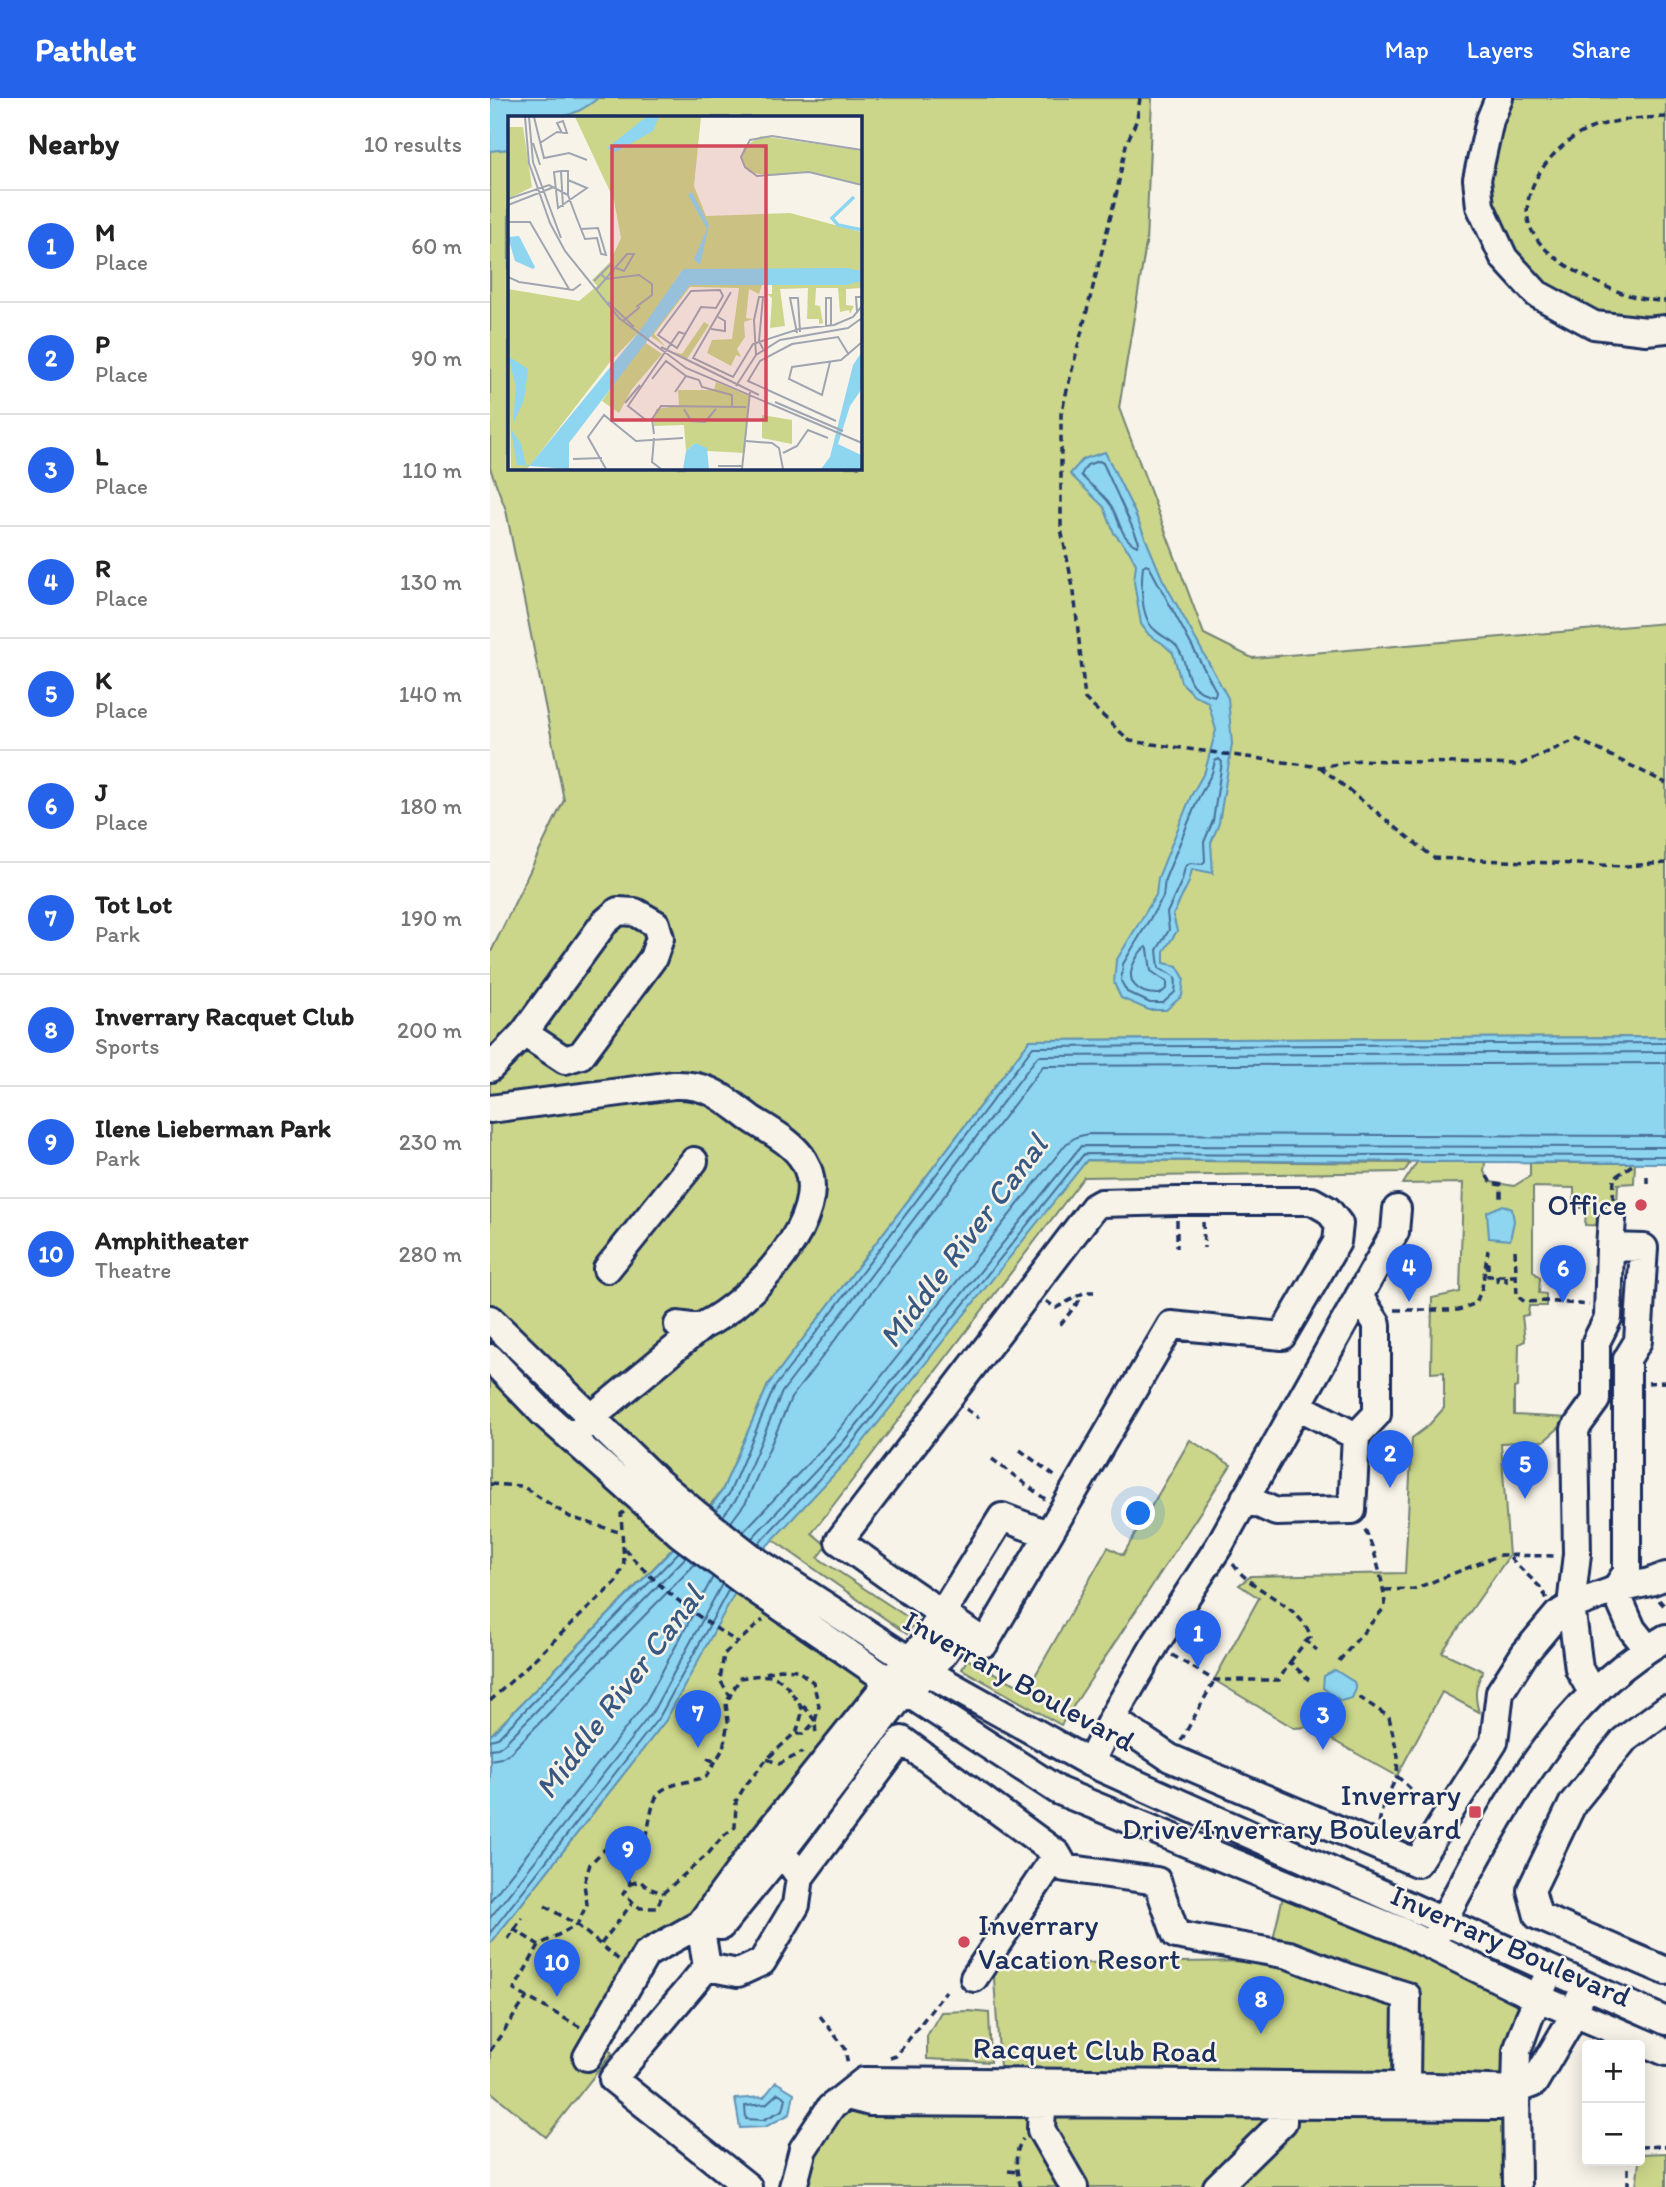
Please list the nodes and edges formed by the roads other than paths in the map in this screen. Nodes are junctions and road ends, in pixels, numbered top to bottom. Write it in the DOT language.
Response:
graph roads {
  1 [pos="1499,98"];
  2 [pos="1666,329"];
  3 [pos="524,1032"];
  4 [pos="490,1068"];
  5 [pos="490,1109"];
  6 [pos="694,1161"];
  7 [pos="1397,1209"];
  8 [pos="1612,1219"];
  9 [pos="1610,1247"];
  10 [pos="1655,1247"];
  11 [pos="607,1269"];
  12 [pos="1364,1303"];
  13 [pos="490,1319"];
  14 [pos="1638,1341"];
  15 [pos="1596,1342"];
  16 [pos="490,1359"];
  17 [pos="1298,1406"];
  18 [pos="592,1418"];
  19 [pos="1356,1436"];
  20 [pos="572,1439"];
  21 [pos="1245,1498"];
  22 [pos="688,1524"];
  23 [pos="1047,1534"];
  24 [pos="749,1571"];
  25 [pos="1666,1576"];
  26 [pos="1615,1590"];
  27 [pos="1564,1611"];
  28 [pos="951,1621"];
  29 [pos="1657,1643"];
  30 [pos="918,1666"];
  31 [pos="898,1687"];
  32 [pos="1592,1692"];
  33 [pos="1666,1709"];
  34 [pos="873,1716"];
  35 [pos="1112,1719"];
  36 [pos="902,1740"];
  37 [pos="1090,1763"];
  38 [pos="773,1845"];
  39 [pos="1057,1854"];
  40 [pos="800,1877"];
  41 [pos="1443,1921"];
  42 [pos="700,1924"];
  43 [pos="1432,1947"];
  44 [pos="707,1966"];
  45 [pos="1548,1970"];
  46 [pos="1666,1971"];
  47 [pos="974,1978"];
  48 [pos="1585,1987"];
  49 [pos="1539,1998"];
  50 [pos="1573,2012"];
  51 [pos="1666,2021"];
  52 [pos="1666,2052"];
  53 [pos="587,2057"];
  54 [pos="975,2093"];
  55 [pos="1402,2093"];
  56 [pos="1145,2094"];
  57 [pos="1517,2098"];
  58 [pos="1272,2099"];
  59 [pos="1042,2104"];
  60 [pos="748,2187"];
  61 [pos="793,2187"];
  62 [pos="1074,2187"];
  63 [pos="1217,2187"];
  64 [pos="1517,2187"];
  1 -- 2 [label="street"];
  3 -- 3 [label="street"];
  3 -- 4 [label="street"];
  5 -- 18 [label="street"];
  6 -- 11 [label="street"];
  7 -- 12 [label="street"];
  8 -- 9 [label="street"];
  9 -- 10 [label="street"];
  9 -- 15 [label="street"];
  10 -- 14 [label="street"];
  12 -- 17 [label="street"];
  12 -- 19 [label="street"];
  13 -- 18 [label="street, Inverrary Boulevard"];
  14 -- 15 [label="street"];
  14 -- 26 [label="street"];
  15 -- 27 [label="street"];
  16 -- 20 [label="street, Inverrary Boulevard"];
  17 -- 19 [label="street"];
  17 -- 21 [label="street"];
  18 -- 20 [label="street"];
  18 -- 22 [label="street, Inverrary Boulevard"];
  19 -- 21 [label="street"];
  20 -- 22 [label="street, Inverrary Boulevard"];
  21 -- 35 [label="street"];
  22 -- 24 [label="street, Inverrary Boulevard"];
  23 -- 28 [label="street"];
  23 -- 28 [label="street"];
  23 -- 28 [label="street"];
  24 -- 30 [label="street, Inverrary Boulevard"];
  24 -- 31 [label="street, Inverrary Boulevard"];
  25 -- 26 [label="street"];
  26 -- 27 [label="street"];
  26 -- 29 [label="street"];
  27 -- 32 [label="street"];
  27 -- 35 [label="street"];
  28 -- 30 [label="street"];
  29 -- 32 [label="street"];
  30 -- 31 [label="street"];
  30 -- 37 [label="street, Inverrary Boulevard"];
  31 -- 34 [label="street"];
  31 -- 43 [label="street, Inverrary Boulevard"];
  32 -- 41 [label="street"];
  33 -- 46 [label="street"];
  34 -- 36 [label="street"];
  34 -- 38 [label="street"];
  35 -- 37 [label="street"];
  36 -- 39 [label="street"];
  36 -- 40 [label="street"];
  37 -- 41 [label="street, Inverrary Boulevard"];
  38 -- 40 [label="street"];
  38 -- 42 [label="street"];
  39 -- 47 [label="street"];
  39 -- 55 [label="street"];
  40 -- 44 [label="street"];
  41 -- 43 [label="street"];
  41 -- 45 [label="street, Inverrary Boulevard"];
  42 -- 44 [label="street"];
  42 -- 53 [label="street"];
  43 -- 49 [label="street, Inverrary Boulevard"];
  44 -- 60 [label="street"];
  45 -- 48 [label="street, Inverrary Boulevard"];
  45 -- 49 [label="street"];
  48 -- 50 [label="street"];
  48 -- 51 [label="street, Inverrary Boulevard"];
  49 -- 50 [label="street, Inverrary Boulevard"];
  49 -- 57 [label="street"];
  50 -- 52 [label="street, Inverrary Boulevard"];
  50 -- 57 [label="street"];
  54 -- 56 [label="street, Racquet Club Road"];
  54 -- 59 [label="street, Racquet Club Road"];
  54 -- 61 [label="street, Racquet Club Road"];
  55 -- 57 [label="street, Racquet Club Road"];
  55 -- 58 [label="street, Racquet Club Road"];
  56 -- 58 [label="street, Racquet Club Road"];
  56 -- 59 [label="street, Racquet Club Road"];
  57 -- 64 [label="street"];
  58 -- 63 [label="street"];
  59 -- 62 [label="street"];
}
